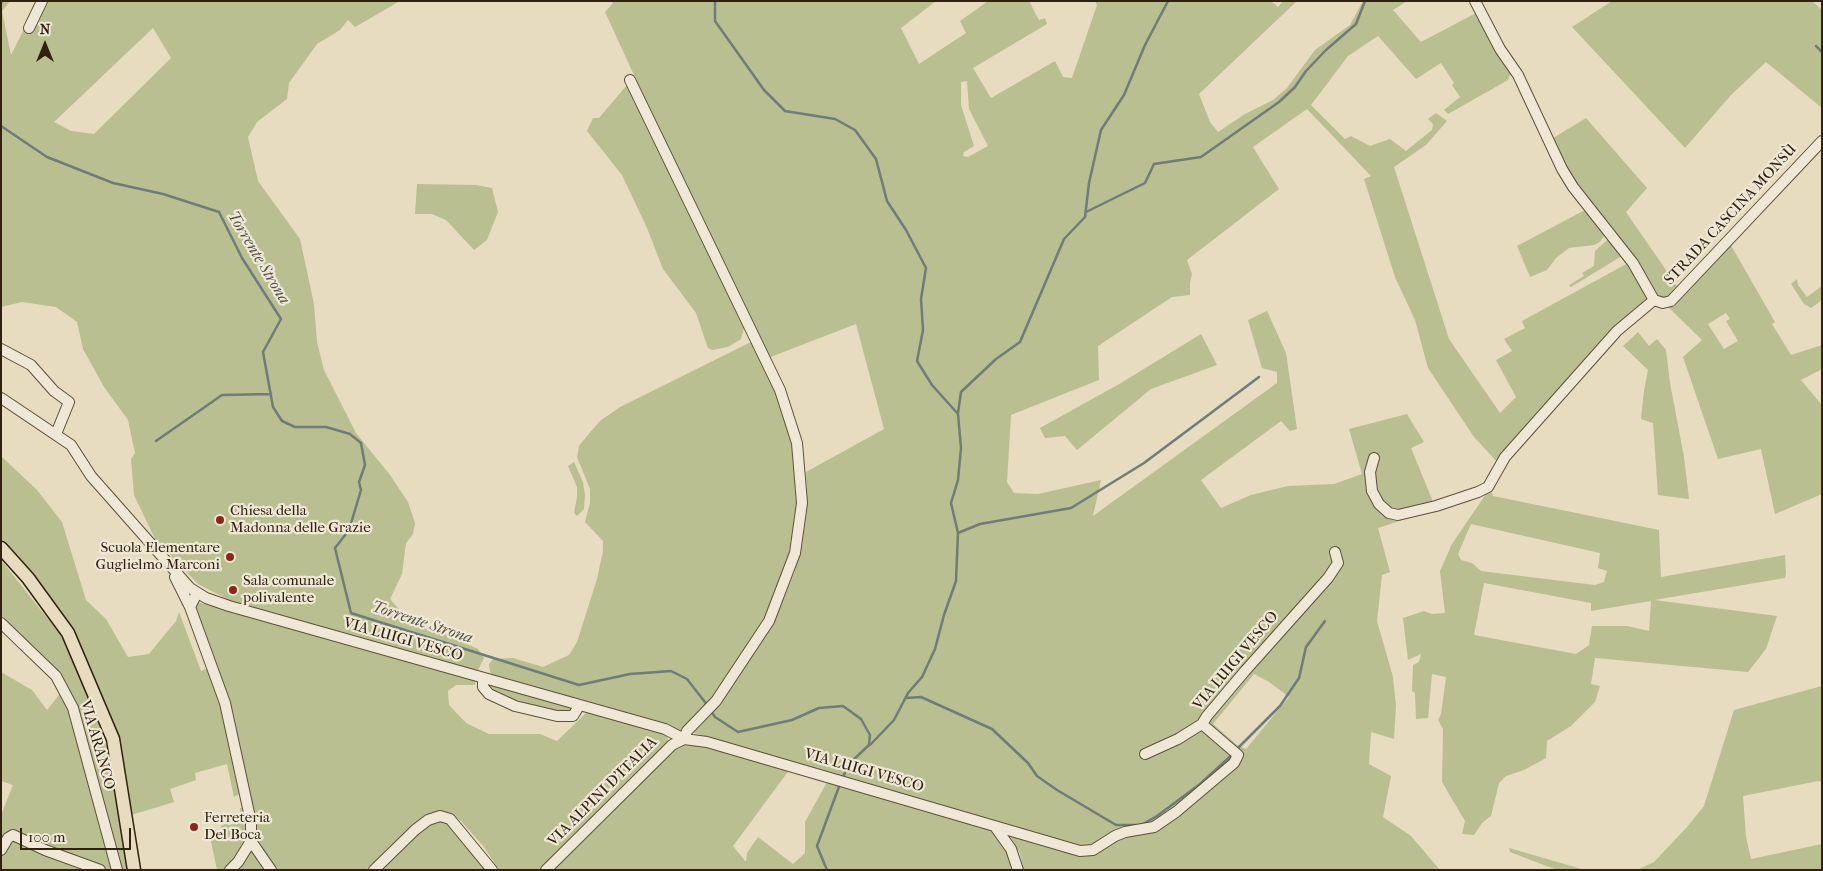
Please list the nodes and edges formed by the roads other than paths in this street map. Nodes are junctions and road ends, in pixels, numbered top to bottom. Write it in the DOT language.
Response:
graph roads {
  1 [pos="42,1"];
  2 [pos="1475,1"];
  3 [pos="29,28"];
  4 [pos="630,80"];
  5 [pos="1822,141"];
  6 [pos="1654,300"];
  7 [pos="1,349"];
  8 [pos="1,398"];
  9 [pos="56,434"];
  10 [pos="1374,458"];
  11 [pos="1,548"];
  12 [pos="1335,552"];
  13 [pos="169,562"];
  14 [pos="197,593"];
  15 [pos="190,607"];
  16 [pos="1,622"];
  17 [pos="483,678"];
  18 [pos="579,706"];
  19 [pos="1202,724"];
  20 [pos="684,739"];
  21 [pos="1145,754"];
  22 [pos="996,828"];
  23 [pos="251,841"];
  24 [pos="1,850"];
  25 [pos="100,870"];
  26 [pos="117,870"];
  27 [pos="134,870"];
  28 [pos="230,870"];
  29 [pos="272,870"];
  30 [pos="374,870"];
  31 [pos="492,870"];
  32 [pos="546,870"];
  33 [pos="1018,870"];
  1 -- 3 [label="street"];
  2 -- 6 [label="street"];
  4 -- 20 [label="street, VIA ALPINI D'ITALIA"];
  5 -- 6 [label="street, STRADA CASCINA MONSÙ"];
  6 -- 10 [label="street, STRADA CASCINA MONSÙ"];
  7 -- 9 [label="street"];
  8 -- 9 [label="street"];
  9 -- 13 [label="street"];
  11 -- 27 [label="main road"];
  12 -- 19 [label="street, VIA LUIGI VESCO"];
  13 -- 14 [label="street"];
  13 -- 15 [label="street"];
  14 -- 15 [label="street"];
  14 -- 17 [label="street, VIA LUIGI VESCO"];
  15 -- 23 [label="street"];
  16 -- 26 [label="street, VIA ARANCO"];
  17 -- 18 [label="street, VIA LUIGI VESCO"];
  17 -- 18 [label="street"];
  18 -- 20 [label="street, VIA LUIGI VESCO"];
  19 -- 21 [label="street"];
  19 -- 22 [label="street, VIA LUIGI VESCO"];
  20 -- 22 [label="street, VIA LUIGI VESCO"];
  20 -- 32 [label="street, VIA ALPINI D'ITALIA"];
  22 -- 33 [label="street"];
  23 -- 28 [label="street"];
  23 -- 29 [label="street"];
  24 -- 25 [label="street"];
  30 -- 31 [label="street"];
}
